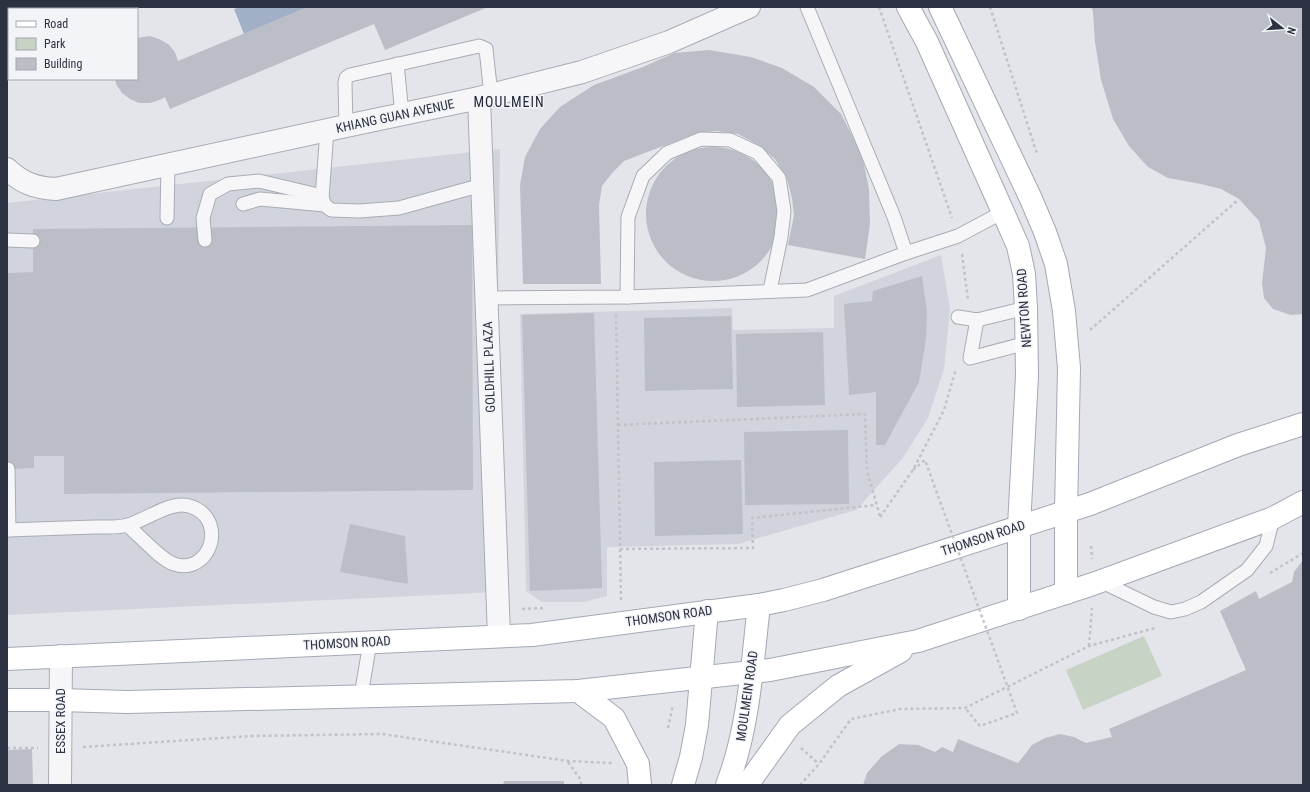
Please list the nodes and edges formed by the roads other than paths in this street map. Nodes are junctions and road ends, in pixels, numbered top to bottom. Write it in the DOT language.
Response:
graph roads {
  1 [pos="749,7"];
  2 [pos="807,7"];
  3 [pos="908,7"];
  4 [pos="940,7"];
  5 [pos="397,64"];
  6 [pos="485,96"];
  7 [pos="402,114"];
  8 [pos="336,128"];
  9 [pos="168,164"];
  10 [pos="7,169"];
  11 [pos="482,185"];
  12 [pos="324,201"];
  13 [pos="243,204"];
  14 [pos="1003,212"];
  15 [pos="167,218"];
  16 [pos="7,240"];
  17 [pos="205,240"];
  18 [pos="33,241"];
  19 [pos="906,253"];
  20 [pos="770,290"];
  21 [pos="621,297"];
  22 [pos="487,298"];
  23 [pos="1026,308"];
  24 [pos="1027,343"];
  25 [pos="1303,424"];
  26 [pos="8,469"];
  27 [pos="1303,502"];
  28 [pos="1066,512"];
  29 [pos="1273,518"];
  30 [pos="127,526"];
  31 [pos="1019,526"];
  32 [pos="8,530"];
  33 [pos="1100,581"];
  34 [pos="1066,593"];
  35 [pos="759,605"];
  36 [pos="1019,609"];
  37 [pos="707,611"];
  38 [pos="499,636"];
  39 [pos="918,641"];
  40 [pos="370,642"];
  41 [pos="61,656"];
  42 [pos="7,659"];
  43 [pos="750,673"];
  44 [pos="702,678"];
  45 [pos="578,691"];
  46 [pos="361,696"];
  47 [pos="7,700"];
  48 [pos="60,700"];
  49 [pos="639,774"];
  50 [pos="60,785"];
  51 [pos="683,785"];
  52 [pos="727,785"];
  53 [pos="747,785"];
  1 -- 6 [label="street, KHIANG GUAN AVENUE"];
  2 -- 19 [label="lane"];
  3 -- 14 [label="main road, NEWTON ROAD"];
  4 -- 28 [label="main road"];
  5 -- 6 [label="lane"];
  5 -- 7 [label="lane"];
  5 -- 8 [label="lane"];
  6 -- 7 [label="street, KHIANG GUAN AVENUE"];
  6 -- 11 [label="street, GOLDHILL PLAZA"];
  7 -- 8 [label="street, KHIANG GUAN AVENUE"];
  8 -- 9 [label="street, KHIANG GUAN AVENUE"];
  8 -- 12 [label="lane"];
  9 -- 10 [label="street, KHIANG GUAN AVENUE"];
  9 -- 15 [label="lane"];
  11 -- 12 [label="lane"];
  11 -- 22 [label="street, GOLDHILL PLAZA"];
  12 -- 13 [label="lane"];
  12 -- 17 [label="lane"];
  14 -- 19 [label="lane"];
  14 -- 23 [label="main road, NEWTON ROAD"];
  16 -- 18 [label="lane"];
  19 -- 20 [label="lane"];
  20 -- 21 [label="lane"];
  20 -- 21 [label="lane"];
  21 -- 22 [label="lane"];
  22 -- 38 [label="street, GOLDHILL PLAZA"];
  23 -- 24 [label="main road, NEWTON ROAD"];
  23 -- 24 [label="lane"];
  24 -- 31 [label="main road, NEWTON ROAD"];
  25 -- 28 [label="main road, THOMSON ROAD"];
  26 -- 32 [label="lane"];
  27 -- 29 [label="main road"];
  28 -- 31 [label="main road, THOMSON ROAD"];
  28 -- 34 [label="main road"];
  29 -- 33 [label="main road"];
  29 -- 33 [label="lane"];
  30 -- 30 [label="lane"];
  30 -- 32 [label="lane"];
  31 -- 35 [label="main road, THOMSON ROAD"];
  31 -- 36 [label="main road, NEWTON ROAD"];
  33 -- 34 [label="main road"];
  34 -- 36 [label="main road"];
  35 -- 37 [label="main road, THOMSON ROAD"];
  35 -- 43 [label="main road, MOULMEIN ROAD"];
  36 -- 39 [label="main road"];
  37 -- 38 [label="main road, THOMSON ROAD"];
  37 -- 44 [label="main road"];
  38 -- 40 [label="main road, THOMSON ROAD"];
  39 -- 43 [label="main road"];
  39 -- 53 [label="main road"];
  40 -- 41 [label="main road, THOMSON ROAD"];
  40 -- 46 [label="lane"];
  41 -- 42 [label="main road, THOMSON ROAD"];
  41 -- 48 [label="street, ESSEX ROAD"];
  43 -- 44 [label="main road"];
  43 -- 52 [label="main road, MOULMEIN ROAD"];
  44 -- 45 [label="main road"];
  44 -- 51 [label="main road"];
  45 -- 46 [label="main road"];
  45 -- 49 [label="main road"];
  46 -- 48 [label="main road"];
  47 -- 48 [label="main road"];
  48 -- 50 [label="street, ESSEX ROAD"];
}
